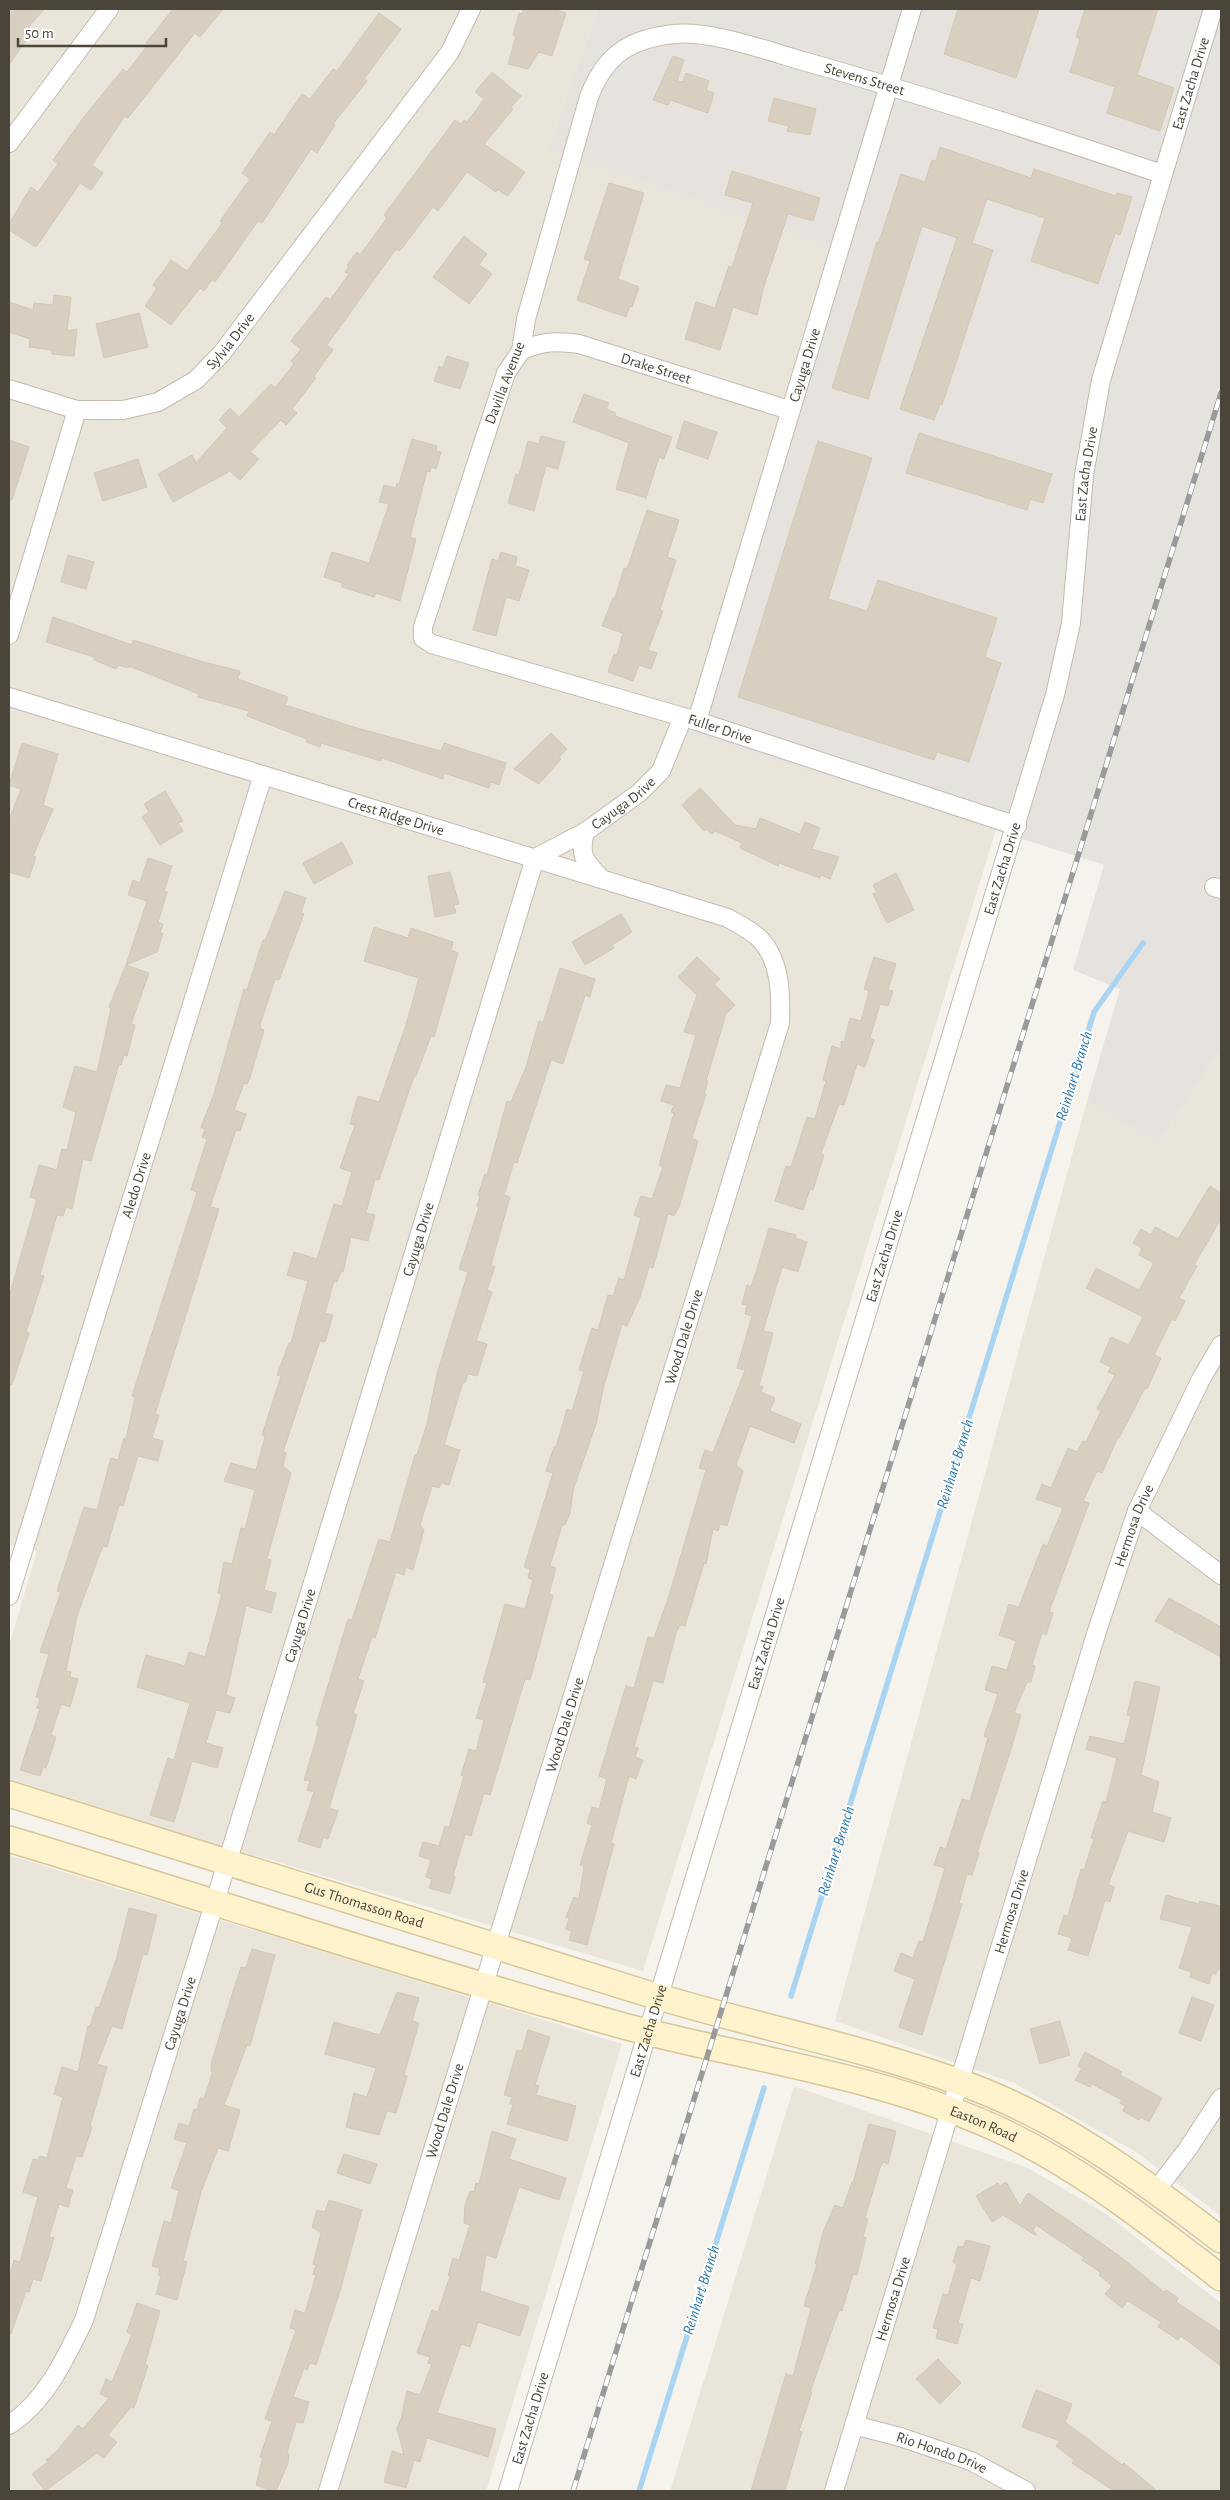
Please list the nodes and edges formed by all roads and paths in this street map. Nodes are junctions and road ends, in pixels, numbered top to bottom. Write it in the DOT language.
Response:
graph roads {
  1 [pos="108,9"];
  2 [pos="471,9"];
  3 [pos="912,9"];
  4 [pos="1213,9"];
  5 [pos="889,85"];
  6 [pos="589,97"];
  7 [pos="9,143"];
  8 [pos="1162,174"];
  9 [pos="521,351"];
  10 [pos="9,389"];
  11 [pos="77,410"];
  12 [pos="789,410"];
  13 [pos="9,635"];
  14 [pos="423,638"];
  15 [pos="9,696"];
  16 [pos="690,719"];
  17 [pos="263,775"];
  18 [pos="1017,826"];
  19 [pos="584,832"];
  20 [pos="535,858"];
  21 [pos="601,878"];
  22 [pos="771,956"];
  23 [pos="1221,1345"];
  24 [pos="1137,1511"];
  25 [pos="1221,1575"];
  26 [pos="9,1596"];
  27 [pos="9,1794"];
  28 [pos="9,1838"];
  29 [pos="228,1861"];
  30 [pos="214,1901"];
  31 [pos="497,1946"];
  32 [pos="484,1986"];
  33 [pos="658,1997"];
  34 [pos="721,2014"];
  35 [pos="647,2032"];
  36 [pos="959,2082"];
  37 [pos="1221,2098"];
  38 [pos="951,2110"];
  39 [pos="1156,2190"];
  40 [pos="1137,2213"];
  41 [pos="1221,2240"];
  42 [pos="1221,2278"];
  43 [pos="9,2425"];
  44 [pos="854,2425"];
  45 [pos="328,2491"];
  46 [pos="508,2491"];
  47 [pos="834,2491"];
  48 [pos="1026,2491"];
  1 -- 7 [label="street"];
  2 -- 11 [label="street, Sylvia Drive"];
  3 -- 5 [label="street, Cayuga Drive"];
  4 -- 8 [label="street, East Zacha Drive"];
  5 -- 6 [label="street, Stevens Street"];
  5 -- 8 [label="street, Stevens Street"];
  5 -- 12 [label="street, Cayuga Drive"];
  6 -- 9 [label="street, Davilla Avenue"];
  8 -- 18 [label="street, East Zacha Drive"];
  9 -- 12 [label="street, Drake Street"];
  9 -- 14 [label="street, Davilla Avenue"];
  10 -- 11 [label="street"];
  11 -- 13 [label="street"];
  12 -- 16 [label="street, Cayuga Drive"];
  14 -- 16 [label="street, Fuller Drive"];
  15 -- 17 [label="street, Crest Ridge Drive"];
  16 -- 18 [label="street, Fuller Drive"];
  16 -- 19 [label="street, Cayuga Drive"];
  17 -- 20 [label="street, Crest Ridge Drive"];
  17 -- 26 [label="street, Aledo Drive"];
  18 -- 33 [label="street, East Zacha Drive"];
  19 -- 20 [label="street, Cayuga Drive"];
  19 -- 21 [label="street, Cayuga Drive"];
  20 -- 21 [label="street, Crest Ridge Drive"];
  20 -- 29 [label="street, Cayuga Drive"];
  21 -- 22 [label="street, Crest Ridge Drive"];
  22 -- 31 [label="street, Wood Dale Drive"];
  23 -- 24 [label="street, Hermosa Drive"];
  24 -- 25 [label="street"];
  24 -- 36 [label="street, Hermosa Drive"];
  27 -- 29 [label="main road, Gus Thomasson Road"];
  28 -- 30 [label="main road"];
  29 -- 30 [label="street, Cayuga Drive"];
  29 -- 31 [label="main road, Gus Thomasson Road"];
  30 -- 32 [label="main road"];
  30 -- 43 [label="street, Cayuga Drive"];
  31 -- 32 [label="street, Wood Dale Drive"];
  31 -- 33 [label="main road, Gus Thomasson Road"];
  32 -- 35 [label="main road"];
  32 -- 45 [label="street, Wood Dale Drive"];
  33 -- 34 [label="main road, Gus Thomasson Road"];
  33 -- 35 [label="street, East Zacha Drive"];
  34 -- 36 [label="main road, Easton Road"];
  35 -- 38 [label="main road, Easton Road"];
  35 -- 46 [label="street, East Zacha Drive"];
  36 -- 38 [label="street, Hermosa Drive"];
  36 -- 39 [label="main road, Easton Road"];
  37 -- 39 [label="street"];
  38 -- 40 [label="main road, Easton Road"];
  38 -- 44 [label="street, Hermosa Drive"];
  39 -- 40 [label="main road"];
  39 -- 41 [label="main road, Easton Road"];
  40 -- 42 [label="main road, Easton Road"];
  44 -- 47 [label="street, Hermosa Drive"];
  44 -- 48 [label="street, Rio Hondo Drive"];
}
